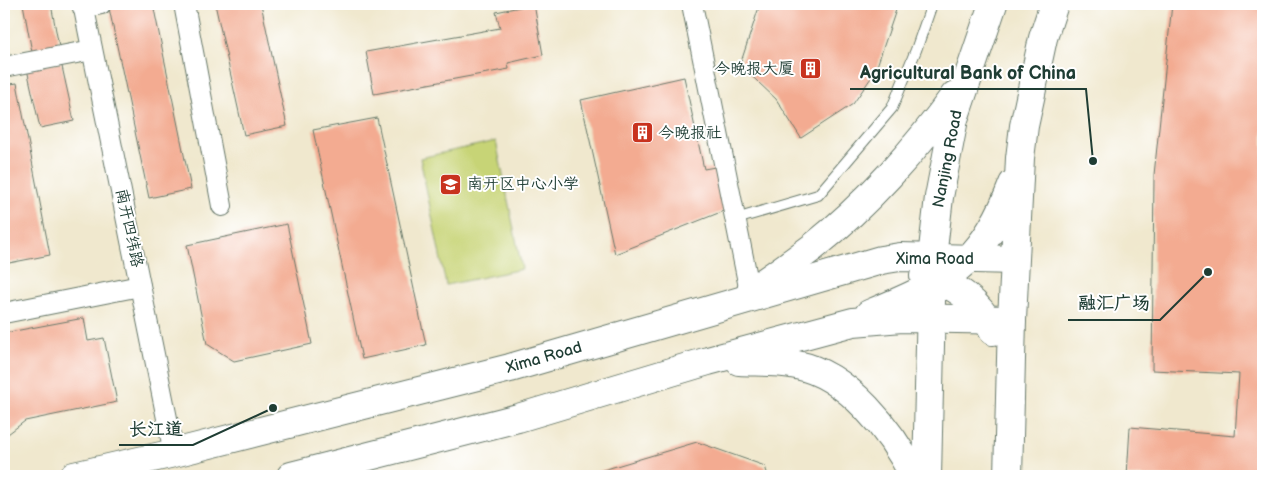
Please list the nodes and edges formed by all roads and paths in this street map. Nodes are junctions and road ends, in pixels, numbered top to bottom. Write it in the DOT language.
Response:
graph roads {
  1 [pos="184,4"];
  2 [pos="692,4"];
  3 [pos="932,4"];
  4 [pos="993,4"];
  5 [pos="1054,4"];
  6 [pos="89,5"];
  7 [pos="92,50"];
  8 [pos="4,67"];
  9 [pos="969,76"];
  10 [pos="1020,158"];
  11 [pos="222,206"];
  12 [pos="736,219"];
  13 [pos="969,259"];
  14 [pos="1014,260"];
  15 [pos="934,275"];
  16 [pos="140,286"];
  17 [pos="750,292"];
  18 [pos="725,305"];
  19 [pos="4,314"];
  20 [pos="931,319"];
  21 [pos="999,320"];
  22 [pos="842,325"];
  23 [pos="708,361"];
  24 [pos="174,453"];
  25 [pos="74,476"];
  26 [pos="291,476"];
  27 [pos="914,476"];
  28 [pos="927,476"];
  29 [pos="1008,476"];
  1 -- 11 [label="street"];
  2 -- 12 [label="street"];
  3 -- 12 [label="lane"];
  4 -- 9 [label="main road, Nanjing Road"];
  5 -- 10 [label="main road"];
  6 -- 7 [label="street, 南开四纬路"];
  7 -- 8 [label="street"];
  7 -- 16 [label="street, 南开四纬路"];
  9 -- 15 [label="main road, Nanjing Road"];
  9 -- 17 [label="main road"];
  10 -- 13 [label="main road"];
  10 -- 14 [label="main road"];
  12 -- 17 [label="street"];
  13 -- 14 [label="main road, Xima Road"];
  13 -- 15 [label="main road, Xima Road"];
  14 -- 21 [label="main road"];
  15 -- 18 [label="main road, Xima Road"];
  15 -- 20 [label="main road, Nanjing Road"];
  15 -- 21 [label="main road"];
  15 -- 22 [label="main road"];
  16 -- 19 [label="street"];
  16 -- 24 [label="street, 南开四纬路"];
  17 -- 18 [label="main road"];
  18 -- 24 [label="main road, Xima Road"];
  20 -- 21 [label="main road"];
  20 -- 22 [label="main road"];
  20 -- 28 [label="main road, Nanjing Road"];
  21 -- 29 [label="main road"];
  22 -- 23 [label="main road"];
  23 -- 26 [label="main road"];
  23 -- 27 [label="main road"];
  24 -- 25 [label="main road, Xima Road"];
}
